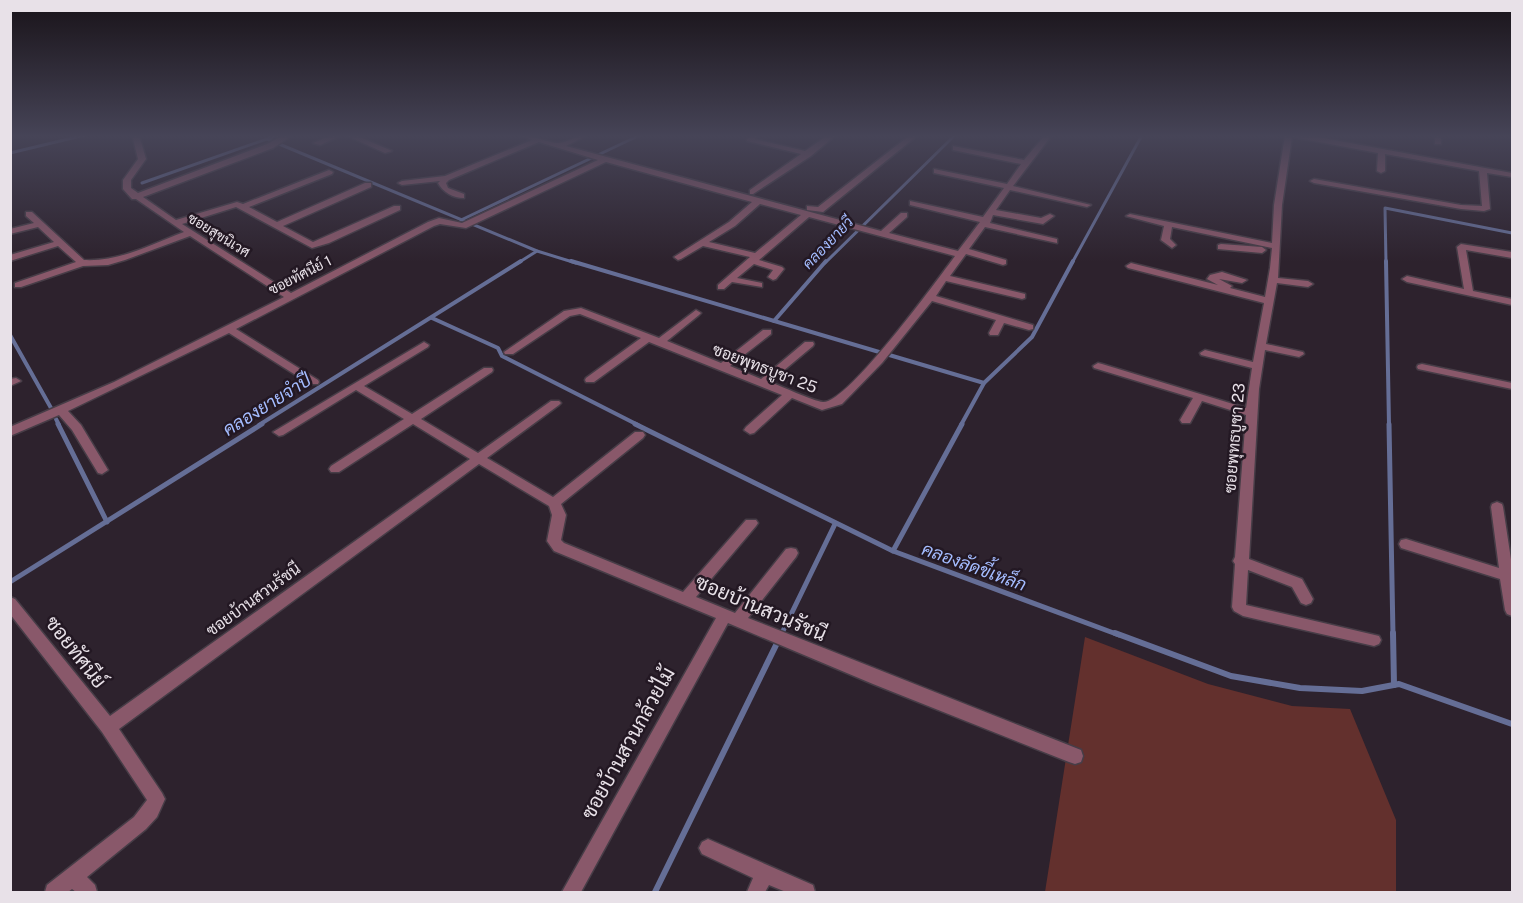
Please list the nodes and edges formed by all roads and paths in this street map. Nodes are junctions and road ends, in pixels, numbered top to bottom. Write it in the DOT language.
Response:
graph roads {
  1 [pos="131,177"];
  2 [pos="188,177"];
  3 [pos="316,177"];
  4 [pos="567,177"];
  5 [pos="671,177"];
  6 [pos="775,177"];
  7 [pos="862,177"];
  8 [pos="965,177"];
  9 [pos="1017,177"];
  10 [pos="1285,177"];
  11 [pos="1484,177"];
  12 [pos="446,178"];
  13 [pos="1314,181"];
  14 [pos="402,183"];
  15 [pos="368,185"];
  16 [pos="1010,187"];
  17 [pos="461,196"];
  18 [pos="135,197"];
  19 [pos="759,200"];
  20 [pos="913,203"];
  21 [pos="1087,205"];
  22 [pos="245,206"];
  23 [pos="397,208"];
  24 [pos="992,212"];
  25 [pos="808,213"];
  26 [pos="29,214"];
  27 [pos="904,215"];
  28 [pos="1050,216"];
  29 [pos="1130,216"];
  30 [pos="986,222"];
  31 [pos="175,223"];
  32 [pos="39,224"];
  33 [pos="1169,224"];
  34 [pos="275,226"];
  35 [pos="10,232"];
  36 [pos="190,233"];
  37 [pos="884,233"];
  38 [pos="1053,241"];
  39 [pos="59,243"];
  40 [pos="702,243"];
  41 [pos="1172,245"];
  42 [pos="1221,247"];
  43 [pos="1275,248"];
  44 [pos="776,253"];
  45 [pos="964,253"];
  46 [pos="1512,255"];
  47 [pos="755,256"];
  48 [pos="678,257"];
  49 [pos="10,258"];
  50 [pos="1004,262"];
  51 [pos="82,263"];
  52 [pos="1131,266"];
  53 [pos="773,277"];
  54 [pos="945,278"];
  55 [pos="730,279"];
  56 [pos="1407,279"];
  57 [pos="1242,280"];
  58 [pos="1273,280"];
  59 [pos="1308,284"];
  60 [pos="18,285"];
  61 [pos="759,285"];
  62 [pos="721,287"];
  63 [pos="284,292"];
  64 [pos="1469,293"];
  65 [pos="1022,296"];
  66 [pos="930,297"];
  67 [pos="1269,299"];
  68 [pos="1512,302"];
  69 [pos="696,313"];
  70 [pos="1001,319"];
  71 [pos="1029,327"];
  72 [pos="228,328"];
  73 [pos="767,332"];
  74 [pos="994,333"];
  75 [pos="648,338"];
  76 [pos="659,343"];
  77 [pos="809,344"];
  78 [pos="424,345"];
  79 [pos="1261,346"];
  80 [pos="509,352"];
  81 [pos="1205,353"];
  82 [pos="1299,354"];
  83 [pos="1098,366"];
  84 [pos="1257,366"];
  85 [pos="722,367"];
  86 [pos="1422,367"];
  87 [pos="488,370"];
  88 [pos="590,380"];
  89 [pos="314,382"];
  90 [pos="764,382"];
  91 [pos="357,386"];
  92 [pos="1512,386"];
  93 [pos="790,394"];
  94 [pos="1199,396"];
  95 [pos="555,403"];
  96 [pos="61,410"];
  97 [pos="1251,413"];
  98 [pos="414,418"];
  99 [pos="1186,420"];
  100 [pos="750,430"];
  101 [pos="10,432"];
  102 [pos="279,432"];
  103 [pos="639,435"];
  104 [pos="477,457"];
  105 [pos="335,469"];
  106 [pos="102,470"];
  107 [pos="554,503"];
  108 [pos="1497,507"];
  109 [pos="751,523"];
  110 [pos="1407,544"];
  111 [pos="791,553"];
  112 [pos="1240,561"];
  113 [pos="1509,576"];
  114 [pos="687,598"];
  115 [pos="1306,599"];
  116 [pos="10,603"];
  117 [pos="1512,610"];
  118 [pos="732,618"];
  119 [pos="1374,640"];
  120 [pos="108,727"];
  121 [pos="1075,756"];
  122 [pos="708,848"];
  123 [pos="764,874"];
  124 [pos="74,877"];
  125 [pos="54,892"];
  126 [pos="88,892"];
  127 [pos="571,892"];
  128 [pos="756,892"];
  129 [pos="806,892"];
  1 -- 18 [label="street"];
  2 -- 18 [label="street"];
  3 -- 22 [label="street"];
  4 -- 63 [label="street, ซอยทัศนีย์ 1"];
  5 -- 19 [label="street"];
  6 -- 7 [label="street"];
  8 -- 16 [label="street"];
  9 -- 16 [label="street, ซอยพุทธบูชา 25"];
  10 -- 43 [label="street, ซอยพุทธบูชา 23"];
  11 -- 13 [label="street"];
  12 -- 14 [label="street"];
  12 -- 17 [label="street"];
  15 -- 34 [label="street"];
  16 -- 21 [label="street"];
  16 -- 24 [label="street, ซอยพุทธบูชา 25"];
  18 -- 31 [label="street, ซอยสุขนิเวศ"];
  19 -- 25 [label="street"];
  19 -- 40 [label="street"];
  20 -- 30 [label="street"];
  22 -- 31 [label="street"];
  22 -- 34 [label="street"];
  23 -- 34 [label="street"];
  24 -- 28 [label="street"];
  24 -- 30 [label="street, ซอยพุทธบูชา 25"];
  25 -- 37 [label="street"];
  25 -- 47 [label="street"];
  26 -- 32 [label="street"];
  27 -- 37 [label="street"];
  29 -- 33 [label="street"];
  30 -- 38 [label="street"];
  30 -- 45 [label="street, ซอยพุทธบูชา 25"];
  31 -- 36 [label="street, ซอยสุขนิเวศ"];
  32 -- 35 [label="street"];
  32 -- 39 [label="street"];
  33 -- 41 [label="street"];
  33 -- 43 [label="street"];
  36 -- 51 [label="street"];
  36 -- 63 [label="street, ซอยสุขนิเวศ"];
  37 -- 45 [label="street"];
  39 -- 49 [label="street"];
  39 -- 51 [label="street"];
  40 -- 47 [label="street"];
  40 -- 48 [label="street"];
  42 -- 43 [label="street"];
  43 -- 58 [label="street, ซอยพุทธบูชา 23"];
  44 -- 47 [label="street"];
  45 -- 50 [label="street"];
  45 -- 54 [label="street, ซอยพุทธบูชา 25"];
  46 -- 64 [label="street"];
  47 -- 53 [label="street"];
  47 -- 55 [label="street"];
  51 -- 60 [label="street"];
  52 -- 67 [label="street"];
  54 -- 65 [label="street"];
  54 -- 66 [label="street, ซอยพุทธบูชา 25"];
  55 -- 61 [label="street"];
  55 -- 62 [label="street"];
  56 -- 64 [label="street"];
  57 -- 67 [label="street"];
  58 -- 59 [label="street"];
  58 -- 67 [label="street, ซอยพุทธบูชา 23"];
  63 -- 72 [label="street, ซอยทัศนีย์ 1"];
  64 -- 68 [label="street"];
  66 -- 70 [label="street"];
  66 -- 93 [label="street, ซอยพุทธบูชา 25"];
  67 -- 79 [label="street, ซอยพุทธบูชา 23"];
  69 -- 76 [label="street"];
  70 -- 71 [label="street"];
  70 -- 74 [label="street"];
  72 -- 89 [label="street"];
  72 -- 96 [label="street, ซอยทัศนีย์ 1"];
  73 -- 85 [label="street"];
  75 -- 76 [label="street, ซอยพุทธบูชา 25"];
  75 -- 80 [label="street, ซอยพุทธบูชา 25"];
  75 -- 88 [label="street"];
  76 -- 85 [label="street, ซอยพุทธบูชา 25"];
  77 -- 90 [label="street"];
  78 -- 91 [label="street"];
  79 -- 82 [label="street"];
  79 -- 84 [label="street, ซอยพุทธบูชา 23"];
  81 -- 84 [label="street"];
  83 -- 94 [label="street"];
  84 -- 97 [label="street, ซอยพุทธบูชา 23"];
  85 -- 90 [label="street, ซอยพุทธบูชา 25"];
  86 -- 92 [label="street"];
  87 -- 98 [label="street"];
  90 -- 93 [label="street, ซอยพุทธบูชา 25"];
  91 -- 98 [label="street"];
  91 -- 102 [label="street"];
  93 -- 100 [label="street"];
  94 -- 97 [label="street"];
  94 -- 99 [label="street"];
  95 -- 104 [label="street, ซอยบ้านสวนรัชนี"];
  96 -- 101 [label="street, ซอยทัศนีย์ 1"];
  96 -- 106 [label="street"];
  97 -- 112 [label="street, ซอยพุทธบูชา 23"];
  98 -- 104 [label="street"];
  98 -- 105 [label="street"];
  103 -- 107 [label="street"];
  104 -- 107 [label="street"];
  104 -- 120 [label="street, ซอยบ้านสวนรัชนี"];
  107 -- 114 [label="street, ซอยบ้านสวนรัชนี"];
  108 -- 113 [label="street"];
  109 -- 114 [label="street"];
  110 -- 113 [label="street"];
  111 -- 118 [label="street, ซอยบ้านสวนกล้วยไม้"];
  112 -- 115 [label="street"];
  112 -- 119 [label="street, ซอยพุทธบูชา 23"];
  113 -- 117 [label="street"];
  114 -- 118 [label="street, ซอยบ้านสวนรัชนี"];
  116 -- 120 [label="street, ซอยทัศนีย์"];
  118 -- 121 [label="street, ซอยบ้านสวนรัชนี"];
  118 -- 127 [label="street, ซอยบ้านสวนกล้วยไม้"];
  120 -- 124 [label="street, ซอยทัศนีย์"];
  122 -- 123 [label="street"];
  123 -- 128 [label="street"];
  123 -- 129 [label="street"];
  124 -- 125 [label="street"];
  124 -- 126 [label="street"];
}
